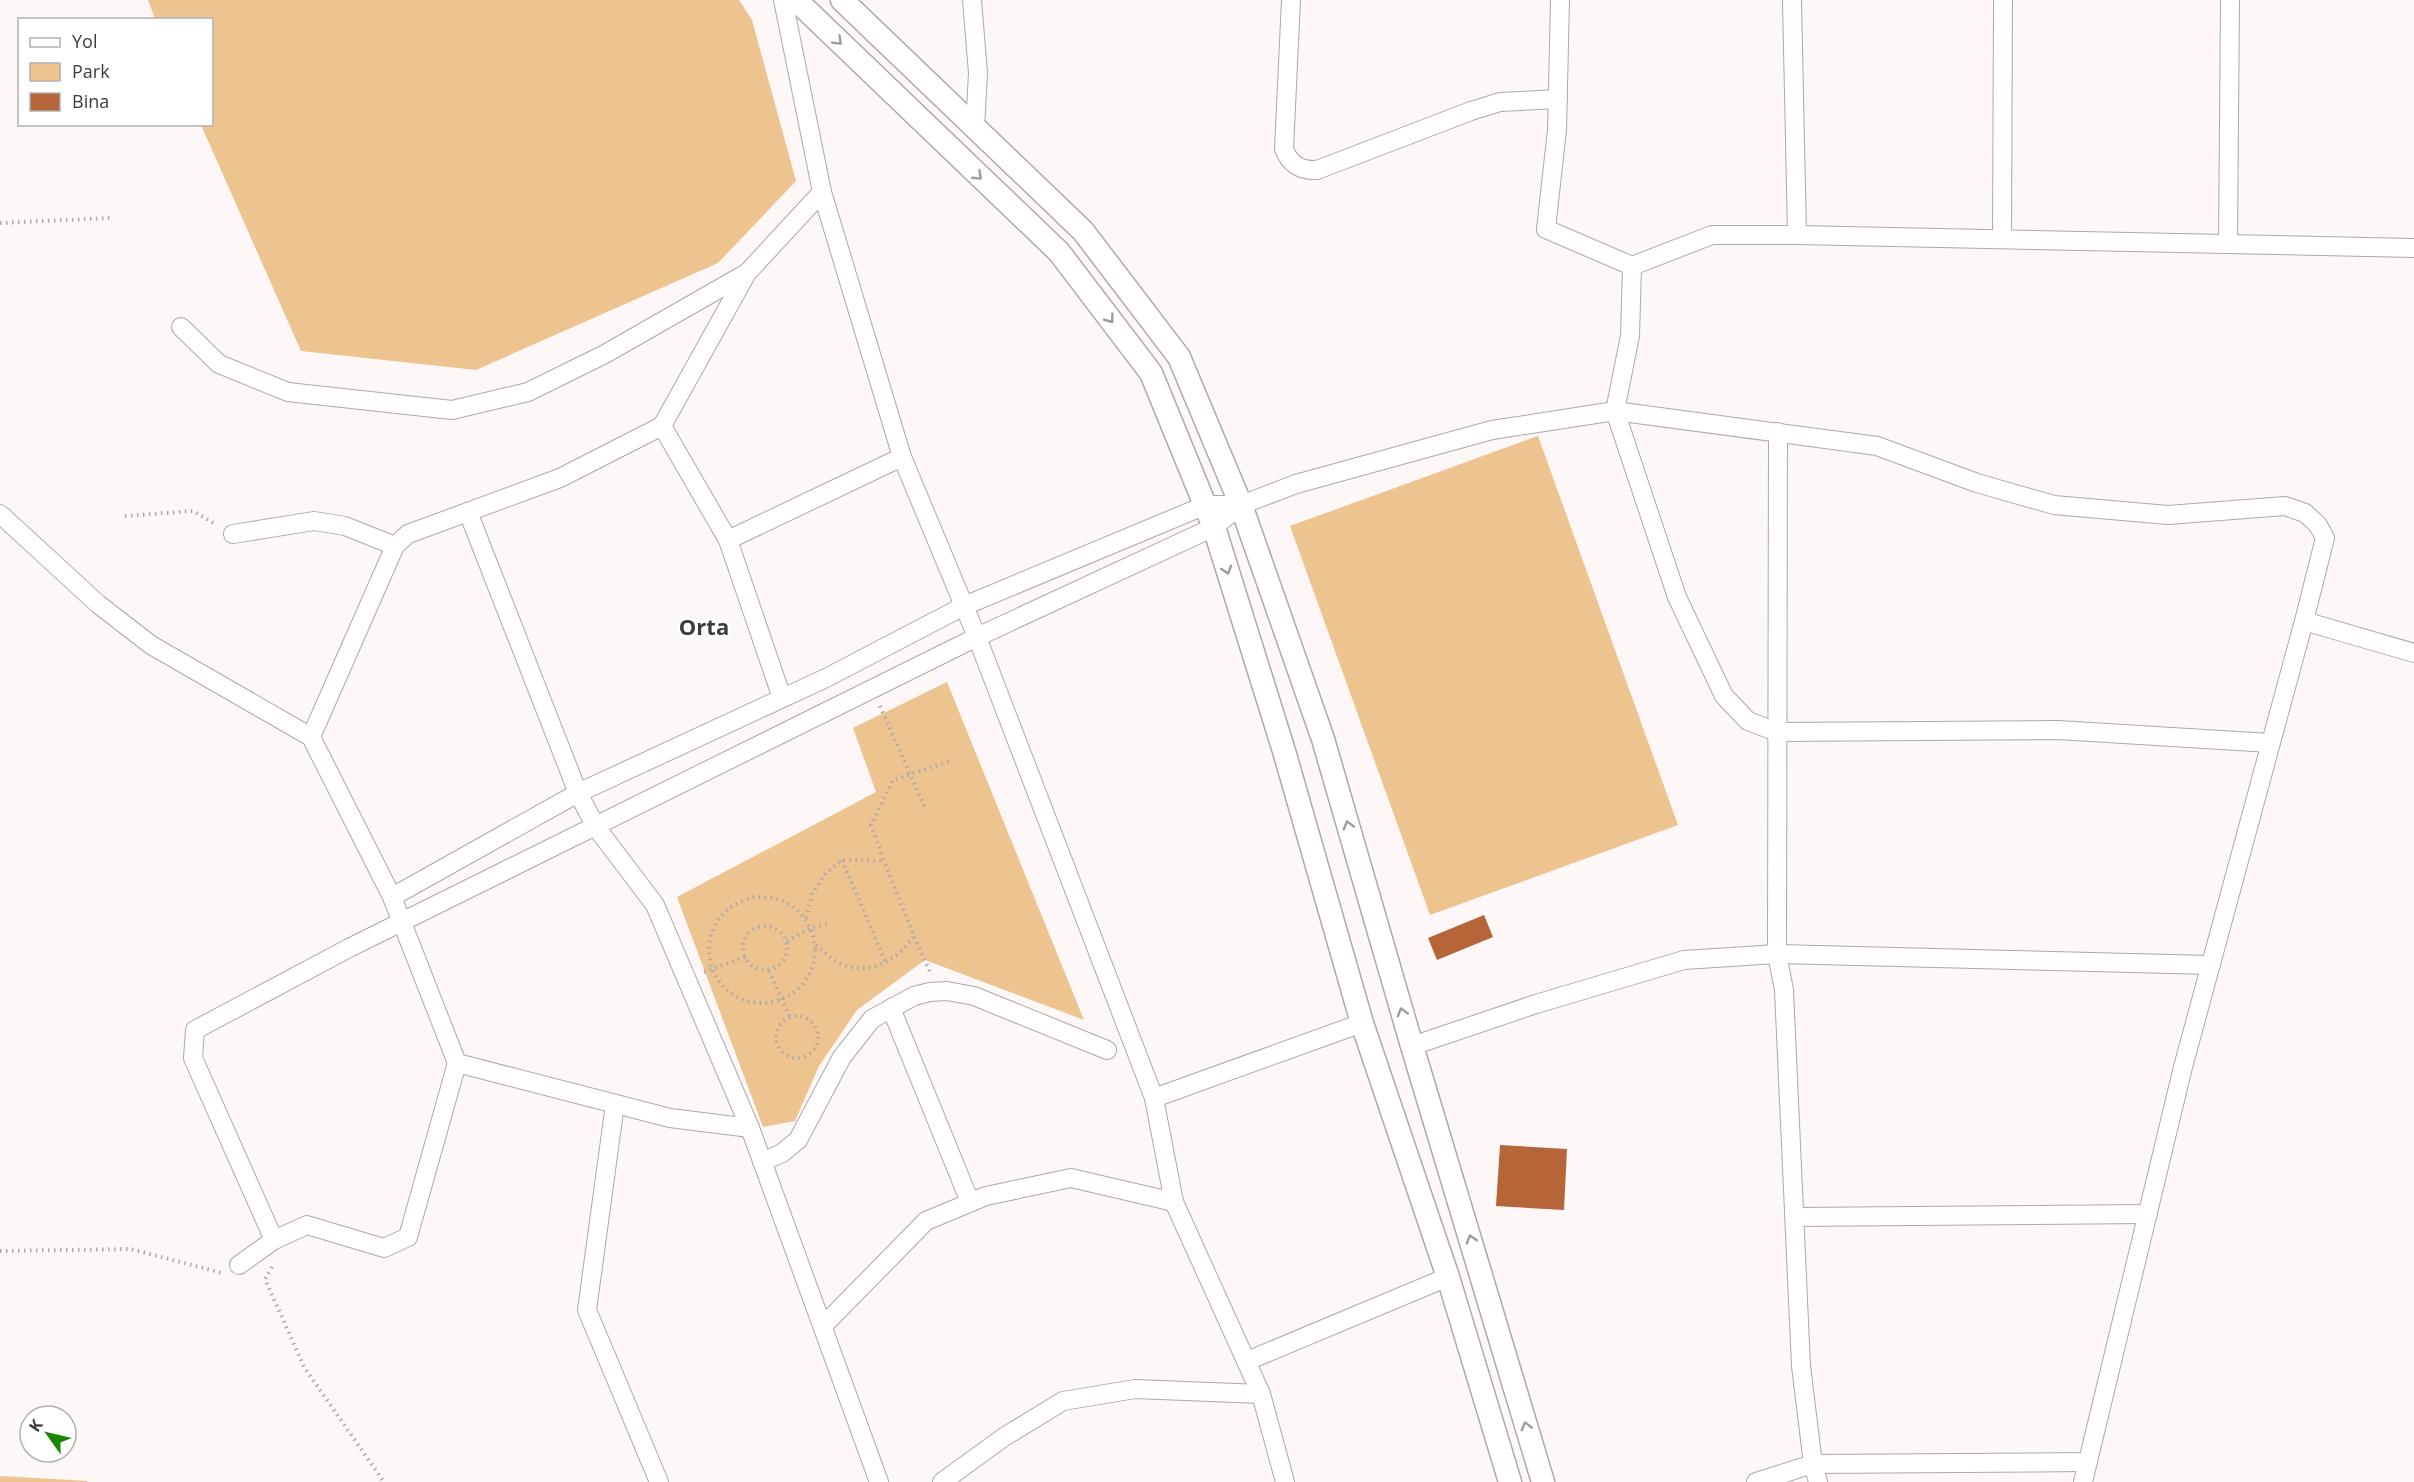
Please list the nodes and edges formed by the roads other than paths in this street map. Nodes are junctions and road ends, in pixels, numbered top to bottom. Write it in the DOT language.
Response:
graph roads {
  1 [pos="783,0"];
  2 [pos="796,0"];
  3 [pos="842,0"];
  4 [pos="972,0"];
  5 [pos="1291,0"];
  6 [pos="1560,0"];
  7 [pos="1792,0"];
  8 [pos="2003,0"];
  9 [pos="2230,0"];
  10 [pos="1558,99"];
  11 [pos="975,128"];
  12 [pos="822,192"];
  13 [pos="1797,235"];
  14 [pos="2002,239"];
  15 [pos="2228,244"];
  16 [pos="2414,248"];
  17 [pos="1632,266"];
  18 [pos="747,273"];
  19 [pos="181,327"];
  20 [pos="1615,411"];
  21 [pos="662,426"];
  22 [pos="1778,432"];
  23 [pos="902,457"];
  24 [pos="1206,505"];
  25 [pos="1241,505"];
  26 [pos="468,512"];
  27 [pos="0,514"];
  28 [pos="1214,527"];
  29 [pos="233,534"];
  30 [pos="728,540"];
  31 [pos="395,546"];
  32 [pos="964,606"];
  33 [pos="2304,621"];
  34 [pos="977,637"];
  35 [pos="2414,653"];
  36 [pos="782,698"];
  37 [pos="1777,732"];
  38 [pos="311,737"];
  39 [pos="2270,743"];
  40 [pos="578,793"];
  41 [pos="596,827"];
  42 [pos="392,897"];
  43 [pos="400,923"];
  44 [pos="1777,954"];
  45 [pos="2211,965"];
  46 [pos="891,1008"];
  47 [pos="1362,1023"];
  48 [pos="1412,1046"];
  49 [pos="1107,1050"];
  50 [pos="457,1063"];
  51 [pos="1154,1098"];
  52 [pos="615,1104"];
  53 [pos="750,1128"];
  54 [pos="762,1161"];
  55 [pos="970,1202"];
  56 [pos="1174,1202"];
  57 [pos="2148,1214"];
  58 [pos="1795,1217"];
  59 [pos="274,1240"];
  60 [pos="239,1265"];
  61 [pos="1448,1276"];
  62 [pos="823,1326"];
  63 [pos="1247,1361"];
  64 [pos="1261,1394"];
  65 [pos="2088,1462"];
  66 [pos="1813,1464"];
  67 [pos="659,1482"];
  68 [pos="879,1482"];
  69 [pos="942,1482"];
  70 [pos="1285,1482"];
  71 [pos="1510,1482"];
  72 [pos="1543,1482"];
  73 [pos="1756,1482"];
  74 [pos="1818,1482"];
  75 [pos="2084,1482"];
  1 -- 12 [label="street"];
  2 -- 24 [label="street, one-way"];
  3 -- 11 [label="street"];
  4 -- 11 [label="street"];
  5 -- 10 [label="street"];
  6 -- 10 [label="street"];
  7 -- 13 [label="street"];
  8 -- 14 [label="street"];
  9 -- 15 [label="street"];
  10 -- 17 [label="street"];
  11 -- 25 [label="street"];
  12 -- 18 [label="street"];
  12 -- 23 [label="street"];
  13 -- 14 [label="street"];
  13 -- 17 [label="street"];
  14 -- 15 [label="street"];
  15 -- 16 [label="street"];
  17 -- 20 [label="street"];
  18 -- 19 [label="street"];
  18 -- 21 [label="street"];
  20 -- 22 [label="street"];
  20 -- 25 [label="street"];
  20 -- 37 [label="street"];
  21 -- 26 [label="street"];
  21 -- 30 [label="street"];
  22 -- 33 [label="street"];
  22 -- 37 [label="street"];
  23 -- 30 [label="street"];
  23 -- 32 [label="street"];
  24 -- 25 [label="street"];
  24 -- 28 [label="street"];
  24 -- 32 [label="street"];
  25 -- 28 [label="street"];
  48 -- 25 [label="street, one-way"];
  26 -- 31 [label="street"];
  26 -- 40 [label="street"];
  27 -- 38 [label="street"];
  28 -- 34 [label="street"];
  28 -- 47 [label="street, one-way"];
  29 -- 31 [label="street"];
  30 -- 36 [label="street"];
  31 -- 38 [label="street"];
  32 -- 34 [label="street"];
  32 -- 36 [label="street"];
  33 -- 35 [label="street"];
  33 -- 39 [label="street"];
  34 -- 41 [label="street"];
  34 -- 51 [label="street"];
  36 -- 40 [label="street"];
  37 -- 39 [label="street"];
  37 -- 44 [label="street"];
  38 -- 42 [label="street"];
  39 -- 45 [label="street"];
  40 -- 41 [label="street"];
  40 -- 42 [label="street"];
  41 -- 43 [label="street"];
  41 -- 53 [label="street"];
  42 -- 43 [label="street"];
  43 -- 50 [label="street"];
  43 -- 59 [label="street"];
  44 -- 45 [label="street"];
  44 -- 48 [label="street"];
  44 -- 58 [label="street"];
  45 -- 57 [label="street"];
  46 -- 49 [label="street"];
  46 -- 54 [label="street"];
  46 -- 55 [label="street"];
  47 -- 51 [label="street"];
  47 -- 61 [label="street"];
  72 -- 48 [label="street, one-way"];
  50 -- 52 [label="street"];
  50 -- 59 [label="street"];
  51 -- 56 [label="street"];
  52 -- 53 [label="street"];
  52 -- 67 [label="street"];
  53 -- 54 [label="street"];
  54 -- 62 [label="street"];
  55 -- 56 [label="street"];
  55 -- 62 [label="street"];
  56 -- 63 [label="street"];
  57 -- 58 [label="street"];
  57 -- 65 [label="street"];
  58 -- 66 [label="street"];
  59 -- 60 [label="street"];
  61 -- 63 [label="street"];
  61 -- 71 [label="street"];
  62 -- 68 [label="street"];
  63 -- 64 [label="street"];
  64 -- 69 [label="street"];
  64 -- 70 [label="street"];
  65 -- 66 [label="street"];
  65 -- 75 [label="street"];
  66 -- 73 [label="street"];
  66 -- 74 [label="street"];
}
